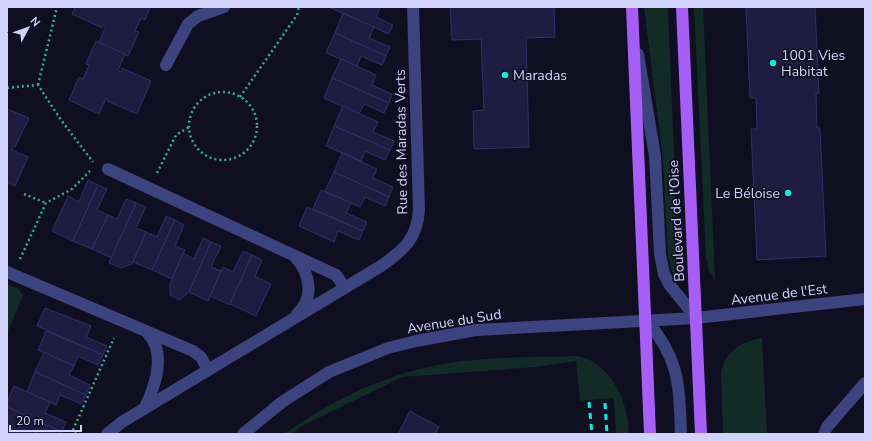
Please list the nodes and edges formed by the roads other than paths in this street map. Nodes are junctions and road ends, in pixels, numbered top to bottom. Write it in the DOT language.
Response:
graph roads {
  1 [pos="224,7"];
  2 [pos="413,7"];
  3 [pos="682,7"];
  4 [pos="632,11"];
  5 [pos="166,65"];
  6 [pos="108,169"];
  7 [pos="293,255"];
  8 [pos="10,273"];
  9 [pos="345,288"];
  10 [pos="865,299"];
  11 [pos="696,318"];
  12 [pos="646,320"];
  13 [pos="284,324"];
  14 [pos="146,331"];
  15 [pos="208,370"];
  16 [pos="865,383"];
  17 [pos="144,409"];
  18 [pos="107,434"];
  19 [pos="243,434"];
  20 [pos="650,434"];
  21 [pos="681,434"];
  22 [pos="701,434"];
  23 [pos="824,434"];
  1 -- 5 [label="street"];
  2 -- 9 [label="street, Rue des Maradas Verts"];
  3 -- 11 [label="main road, Boulevard de l'Oise"];
  4 -- 11 [label="street"];
  4 -- 12 [label="main road"];
  6 -- 7 [label="street, Rue des Maradas Verts"];
  7 -- 9 [label="street, Rue des Maradas Verts"];
  7 -- 13 [label="street, Rue des Maradas Verts"];
  8 -- 14 [label="street"];
  9 -- 13 [label="street, Rue des Maradas Verts"];
  10 -- 11 [label="street, Avenue de l'Est"];
  11 -- 12 [label="street, Avenue du Sud"];
  11 -- 22 [label="main road, Boulevard de l'Oise"];
  12 -- 19 [label="street, Avenue du Sud"];
  12 -- 20 [label="main road"];
  12 -- 21 [label="street"];
  13 -- 15 [label="street, Rue des Maradas Verts"];
  14 -- 15 [label="street"];
  14 -- 17 [label="street"];
  15 -- 17 [label="street, Rue des Maradas Verts"];
  16 -- 23 [label="street"];
  17 -- 18 [label="street, Rue des Maradas Verts"];
}
